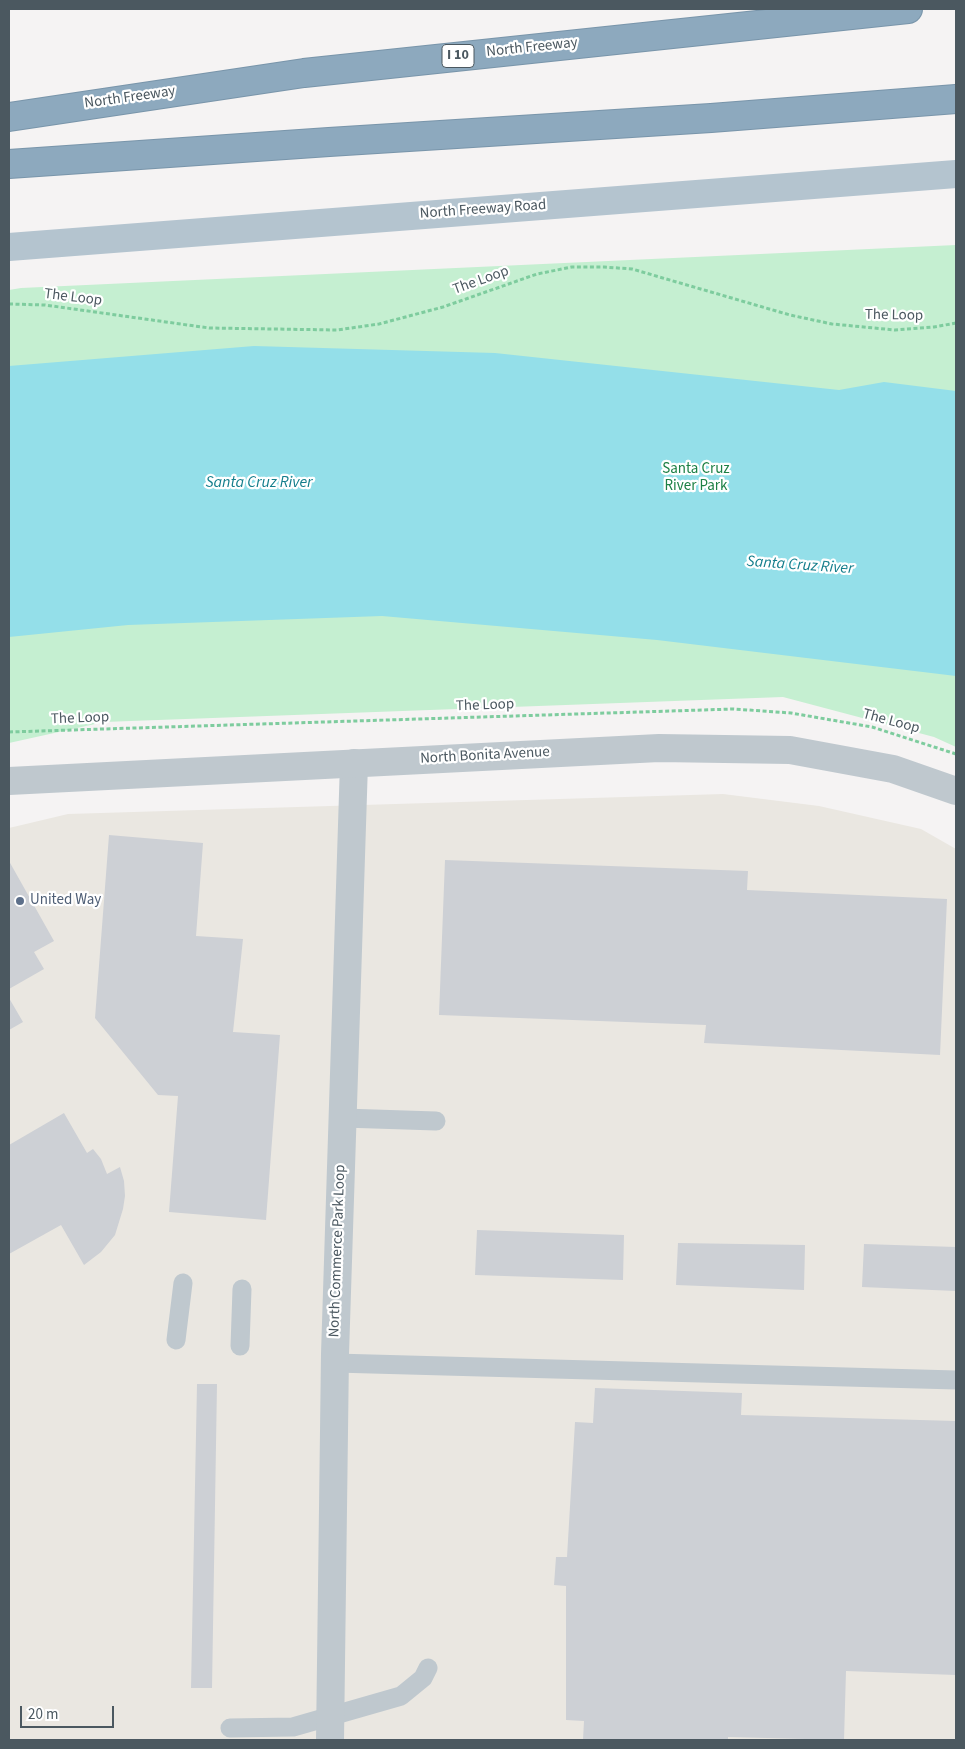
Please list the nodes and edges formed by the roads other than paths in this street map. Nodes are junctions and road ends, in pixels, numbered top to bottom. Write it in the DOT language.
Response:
graph roads {
  1 [pos="908,9"];
  2 [pos="956,98"];
  3 [pos="9,116"];
  4 [pos="9,164"];
  5 [pos="956,174"];
  6 [pos="9,247"];
  7 [pos="354,763"];
  8 [pos="9,781"];
  9 [pos="956,790"];
  10 [pos="343,1118"];
  11 [pos="436,1121"];
  12 [pos="182,1283"];
  13 [pos="242,1289"];
  14 [pos="176,1340"];
  15 [pos="240,1346"];
  16 [pos="335,1363"];
  17 [pos="956,1380"];
  18 [pos="428,1668"];
  19 [pos="230,1728"];
  20 [pos="330,1728"];
  1 -- 3 [label="highway, North Freeway / I 10"];
  2 -- 4 [label="highway"];
  5 -- 6 [label="main road, North Freeway Road"];
  7 -- 8 [label="street, North Bonita Avenue"];
  7 -- 9 [label="street, North Bonita Avenue"];
  7 -- 10 [label="street, North Commerce Park Loop"];
  10 -- 11 [label="lane"];
  10 -- 16 [label="street, North Commerce Park Loop"];
  12 -- 14 [label="lane"];
  13 -- 15 [label="lane"];
  16 -- 17 [label="lane"];
  16 -- 20 [label="street, North Commerce Park Loop"];
  18 -- 20 [label="lane"];
  19 -- 20 [label="lane"];
}
